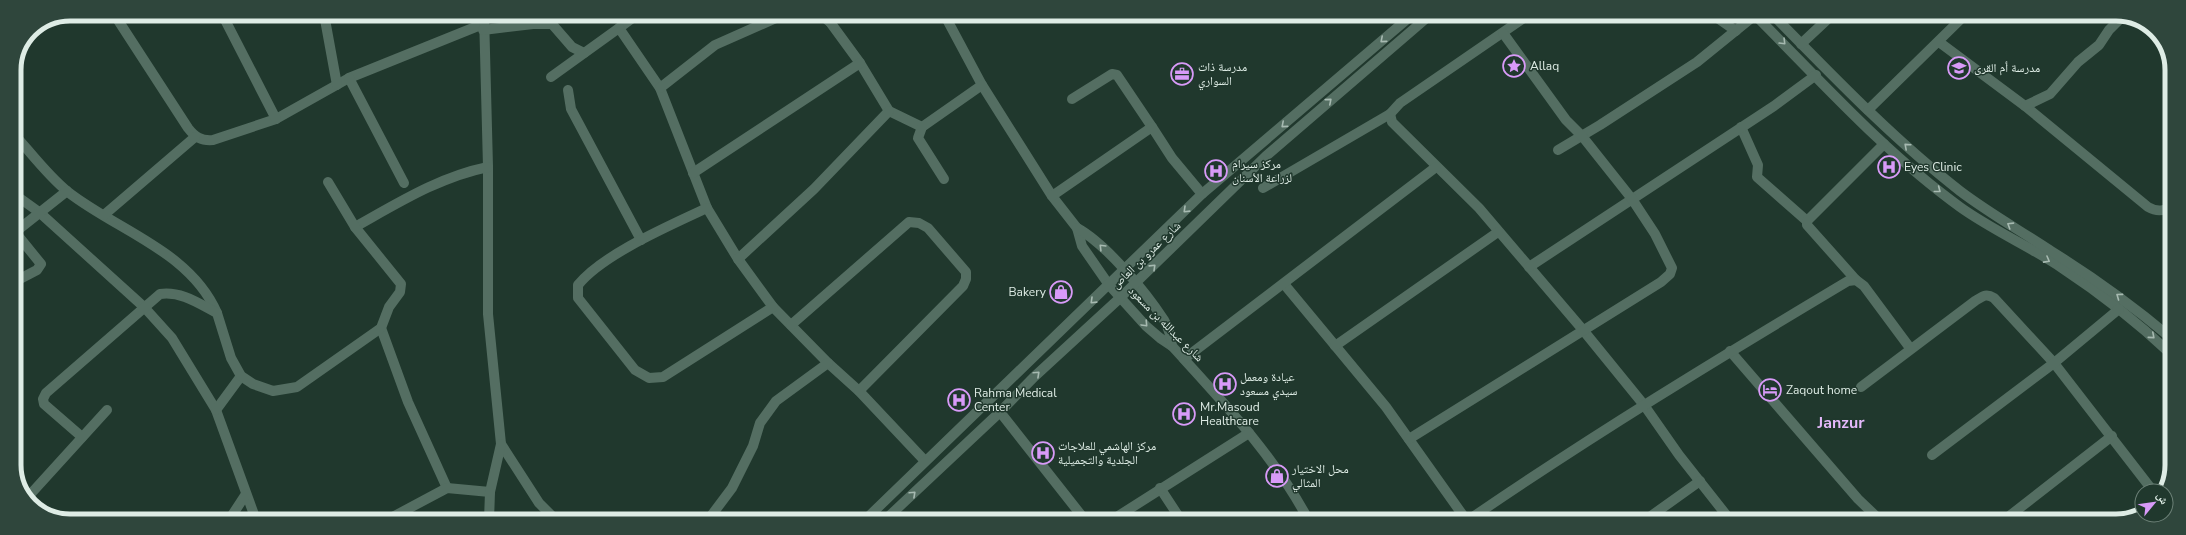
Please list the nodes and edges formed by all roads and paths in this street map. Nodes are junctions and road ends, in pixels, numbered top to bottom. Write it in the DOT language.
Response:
graph roads {
  1 [pos="119,21"];
  2 [pos="226,21"];
  3 [pos="325,21"];
  4 [pos="628,21"];
  5 [pos="769,21"];
  6 [pos="948,21"];
  7 [pos="1405,21"];
  8 [pos="1423,21"];
  9 [pos="1520,21"];
  10 [pos="1722,21"];
  11 [pos="1748,21"];
  12 [pos="1761,21"];
  13 [pos="1779,21"];
  14 [pos="1826,21"];
  15 [pos="1959,21"];
  16 [pos="2118,21"];
  17 [pos="830,22"];
  18 [pos="483,23"];
  19 [pos="619,28"];
  20 [pos="1736,31"];
  21 [pos="1503,33"];
  22 [pos="1939,42"];
  23 [pos="1802,44"];
  24 [pos="584,53"];
  25 [pos="860,63"];
  26 [pos="1816,75"];
  27 [pos="551,77"];
  28 [pos="350,78"];
  29 [pos="337,85"];
  30 [pos="982,85"];
  31 [pos="660,88"];
  32 [pos="568,90"];
  33 [pos="1072,99"];
  34 [pos="2026,106"];
  35 [pos="1868,110"];
  36 [pos="889,111"];
  37 [pos="1390,114"];
  38 [pos="276,119"];
  39 [pos="922,127"];
  40 [pos="1152,127"];
  41 [pos="1741,127"];
  42 [pos="1582,136"];
  43 [pos="195,137"];
  44 [pos="21,142"];
  45 [pos="1884,144"];
  46 [pos="1558,150"];
  47 [pos="488,167"];
  48 [pos="1436,167"];
  49 [pos="693,173"];
  50 [pos="944,179"];
  51 [pos="328,182"];
  52 [pos="404,183"];
  53 [pos="1263,188"];
  54 [pos="67,191"];
  55 [pos="1202,194"];
  56 [pos="1052,196"];
  57 [pos="21,199"];
  58 [pos="1632,199"];
  59 [pos="707,208"];
  60 [pos="2165,209"];
  61 [pos="39,212"];
  62 [pos="104,215"];
  63 [pos="1807,221"];
  64 [pos="21,226"];
  65 [pos="355,227"];
  66 [pos="1077,228"];
  67 [pos="1498,232"];
  68 [pos="641,240"];
  69 [pos="21,241"];
  70 [pos="738,259"];
  71 [pos="1529,267"];
  72 [pos="1125,270"];
  73 [pos="21,278"];
  74 [pos="1856,280"];
  75 [pos="1136,283"];
  76 [pos="1284,284"];
  77 [pos="1110,285"];
  78 [pos="1122,297"];
  79 [pos="773,306"];
  80 [pos="144,307"];
  81 [pos="2119,310"];
  82 [pos="217,313"];
  83 [pos="791,325"];
  84 [pos="381,328"];
  85 [pos="1583,330"];
  86 [pos="2165,333"];
  87 [pos="1172,346"];
  88 [pos="1335,346"];
  89 [pos="1910,348"];
  90 [pos="2165,349"];
  91 [pos="1730,351"];
  92 [pos="1184,359"];
  93 [pos="828,363"];
  94 [pos="2054,363"];
  95 [pos="241,376"];
  96 [pos="1860,387"];
  97 [pos="859,391"];
  98 [pos="1644,405"];
  99 [pos="107,410"];
  100 [pos="216,410"];
  101 [pos="1000,412"];
  102 [pos="1249,433"];
  103 [pos="2112,436"];
  104 [pos="82,437"];
  105 [pos="1409,439"];
  106 [pos="500,444"];
  107 [pos="1932,455"];
  108 [pos="925,461"];
  109 [pos="1700,481"];
  110 [pos="2147,483"];
  111 [pos="447,488"];
  112 [pos="1160,488"];
  113 [pos="490,492"];
  114 [pos="30,493"];
  115 [pos="246,494"];
  116 [pos="233,514"];
  117 [pos="254,514"];
  118 [pos="398,514"];
  119 [pos="489,514"];
  120 [pos="550,514"];
  121 [pos="712,514"];
  122 [pos="871,514"];
  123 [pos="891,514"];
  124 [pos="1080,514"];
  125 [pos="1121,514"];
  126 [pos="1177,514"];
  127 [pos="1305,514"];
  128 [pos="1462,514"];
  129 [pos="1477,514"];
  130 [pos="1654,514"];
  131 [pos="1726,514"];
  132 [pos="1873,514"];
  133 [pos="2012,514"];
  1 -- 43 [label="street"];
  2 -- 38 [label="street"];
  3 -- 29 [label="street"];
  4 -- 19 [label="street"];
  5 -- 31 [label="street"];
  6 -- 30 [label="street, شارع عبدالله بن مسعود"];
  7 -- 55 [label="street, one-way"];
  75 -- 8 [label="street, شارع عمرو بن العاص, one-way"];
  9 -- 21 [label="street"];
  10 -- 20 [label="street"];
  11 -- 20 [label="street"];
  12 -- 26 [label="street, one-way"];
  13 -- 23 [label="street"];
  14 -- 23 [label="street"];
  15 -- 22 [label="street"];
  16 -- 34 [label="street"];
  17 -- 25 [label="street"];
  18 -- 24 [label="street"];
  18 -- 28 [label="street"];
  18 -- 47 [label="street"];
  19 -- 24 [label="street"];
  19 -- 31 [label="street"];
  20 -- 42 [label="street"];
  21 -- 37 [label="street"];
  21 -- 42 [label="street"];
  22 -- 34 [label="street"];
  22 -- 35 [label="street"];
  23 -- 35 [label="street"];
  24 -- 27 [label="street"];
  25 -- 36 [label="street"];
  25 -- 49 [label="street"];
  26 -- 41 [label="street"];
  26 -- 45 [label="street"];
  28 -- 29 [label="street"];
  28 -- 52 [label="street"];
  29 -- 38 [label="street"];
  30 -- 39 [label="street"];
  30 -- 56 [label="street, شارع عبدالله بن مسعود"];
  31 -- 49 [label="street"];
  32 -- 68 [label="street"];
  33 -- 40 [label="street"];
  34 -- 60 [label="street"];
  86 -- 35 [label="street, one-way"];
  36 -- 39 [label="street"];
  36 -- 70 [label="street"];
  37 -- 48 [label="street"];
  37 -- 53 [label="street"];
  38 -- 43 [label="street"];
  39 -- 50 [label="street"];
  40 -- 55 [label="street"];
  40 -- 56 [label="street"];
  41 -- 58 [label="street"];
  41 -- 63 [label="street"];
  42 -- 46 [label="street"];
  42 -- 58 [label="street"];
  43 -- 62 [label="street"];
  44 -- 54 [label="street"];
  45 -- 63 [label="street"];
  45 -- 81 [label="street, one-way"];
  47 -- 65 [label="street"];
  47 -- 106 [label="street"];
  48 -- 67 [label="street"];
  48 -- 76 [label="street"];
  49 -- 59 [label="street"];
  51 -- 65 [label="street"];
  54 -- 61 [label="street"];
  54 -- 62 [label="street"];
  55 -- 72 [label="street, one-way"];
  56 -- 66 [label="street, شارع عبدالله بن مسعود"];
  57 -- 61 [label="street"];
  58 -- 71 [label="street"];
  58 -- 85 [label="street"];
  59 -- 68 [label="street"];
  59 -- 70 [label="street"];
  61 -- 64 [label="street"];
  61 -- 80 [label="street"];
  62 -- 82 [label="street"];
  63 -- 74 [label="street"];
  65 -- 84 [label="street"];
  72 -- 66 [label="street, one-way"];
  66 -- 77 [label="street, شارع عبدالله بن مسعود"];
  67 -- 71 [label="street"];
  67 -- 88 [label="street"];
  68 -- 79 [label="street"];
  69 -- 73 [label="street"];
  70 -- 79 [label="street"];
  71 -- 85 [label="street"];
  72 -- 75 [label="street"];
  72 -- 77 [label="street"];
  74 -- 89 [label="street"];
  74 -- 91 [label="street"];
  75 -- 78 [label="street, شارع عمرو بن العاص"];
  75 -- 87 [label="street"];
  76 -- 88 [label="street"];
  76 -- 92 [label="street"];
  77 -- 78 [label="street, شارع عبدالله بن مسعود"];
  77 -- 108 [label="street, one-way"];
  78 -- 87 [label="street, شارع عبدالله بن مسعود, one-way"];
  101 -- 78 [label="street, شارع عمرو بن العاص, one-way"];
  79 -- 83 [label="street"];
  80 -- 82 [label="street"];
  80 -- 100 [label="street"];
  80 -- 104 [label="street"];
  81 -- 90 [label="street, one-way"];
  81 -- 94 [label="street"];
  82 -- 95 [label="street"];
  83 -- 93 [label="street"];
  83 -- 97 [label="street"];
  84 -- 95 [label="street"];
  84 -- 111 [label="street"];
  85 -- 98 [label="street"];
  85 -- 105 [label="street"];
  87 -- 92 [label="street, شارع عبدالله بن مسعود"];
  88 -- 105 [label="street"];
  89 -- 94 [label="street"];
  89 -- 96 [label="street"];
  91 -- 98 [label="street"];
  91 -- 132 [label="street"];
  92 -- 102 [label="street, شارع عبدالله بن مسعود"];
  93 -- 97 [label="street"];
  93 -- 121 [label="street"];
  94 -- 103 [label="street"];
  94 -- 107 [label="street"];
  95 -- 100 [label="street"];
  97 -- 108 [label="street"];
  98 -- 109 [label="street"];
  98 -- 129 [label="street"];
  99 -- 104 [label="street"];
  100 -- 115 [label="street"];
  123 -- 101 [label="street, شارع عمرو بن العاص, one-way"];
  101 -- 124 [label="street"];
  102 -- 112 [label="street"];
  102 -- 127 [label="street, شارع عبدالله بن مسعود"];
  103 -- 110 [label="street"];
  103 -- 133 [label="street"];
  104 -- 114 [label="street"];
  105 -- 128 [label="street"];
  106 -- 113 [label="street"];
  106 -- 120 [label="street"];
  108 -- 122 [label="street"];
  109 -- 130 [label="street"];
  109 -- 131 [label="street"];
  111 -- 113 [label="street"];
  111 -- 118 [label="street"];
  112 -- 125 [label="street"];
  112 -- 126 [label="street"];
  113 -- 119 [label="street"];
  115 -- 116 [label="street"];
  115 -- 117 [label="street"];
}
